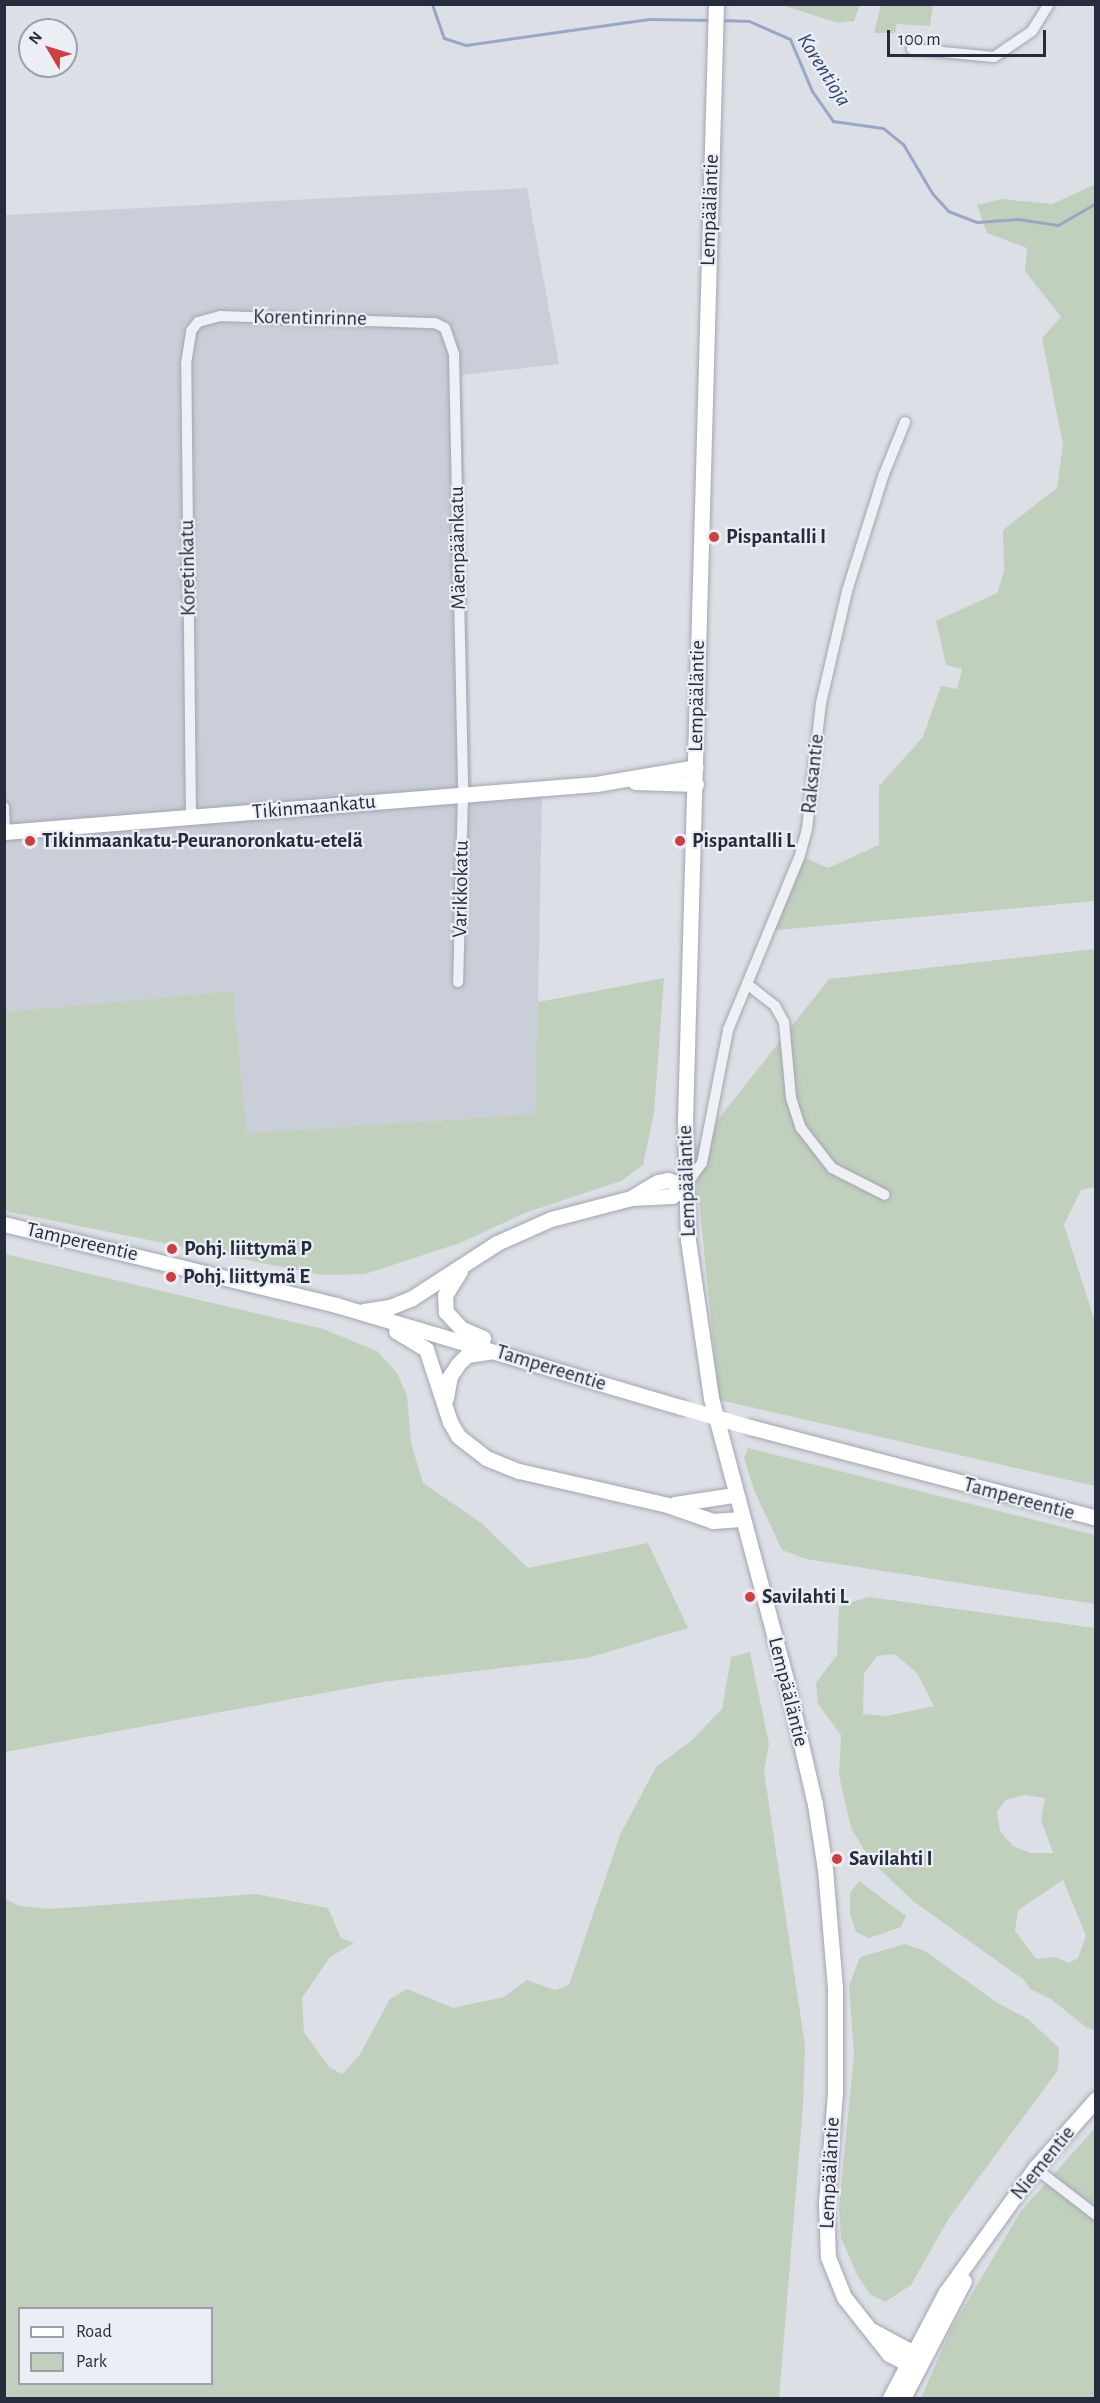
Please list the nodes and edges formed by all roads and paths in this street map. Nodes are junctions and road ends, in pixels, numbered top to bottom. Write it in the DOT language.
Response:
graph roads {
  1 [pos="1049,4"];
  2 [pos="716,15"];
  3 [pos="912,49"];
  4 [pos="422,320"];
  5 [pos="198,322"];
  6 [pos="905,422"];
  7 [pos="696,767"];
  8 [pos="623,781"];
  9 [pos="696,784"];
  10 [pos="463,795"];
  11 [pos="4,807"];
  12 [pos="191,817"];
  13 [pos="5,832"];
  14 [pos="458,982"];
  15 [pos="747,984"];
  16 [pos="685,1187"];
  17 [pos="885,1195"];
  18 [pos="4,1224"];
  19 [pos="478,1254"];
  20 [pos="336,1305"];
  21 [pos="358,1311"];
  22 [pos="501,1353"];
  23 [pos="554,1369"];
  24 [pos="445,1406"];
  25 [pos="734,1495"];
  26 [pos="668,1504"];
  27 [pos="1095,1518"];
  28 [pos="741,1519"];
  29 [pos="1095,2099"];
  30 [pos="1035,2168"];
  31 [pos="1095,2215"];
  32 [pos="913,2359"];
  33 [pos="890,2398"];
  34 [pos="903,2398"];
  1 -- 3 [label="street"];
  2 -- 7 [label="main road, Lempääläntie"];
  4 -- 5 [label="street, Korentinrinne"];
  4 -- 10 [label="street, Mäenpäänkatu"];
  5 -- 12 [label="street, Koretinkatu"];
  6 -- 15 [label="street, Raksantie"];
  7 -- 8 [label="main road, Tikinmaankatu"];
  7 -- 9 [label="main road, Lempääläntie"];
  8 -- 9 [label="main road, Tikinmaankatu"];
  8 -- 10 [label="main road, Tikinmaankatu"];
  9 -- 16 [label="main road, Lempääläntie"];
  10 -- 12 [label="main road, Tikinmaankatu"];
  10 -- 14 [label="street, Varikkokatu"];
  11 -- 13 [label="street"];
  12 -- 13 [label="main road, Tikinmaankatu"];
  15 -- 16 [label="street, Raksantie"];
  15 -- 17 [label="street"];
  16 -- 19 [label="main road"];
  16 -- 25 [label="main road, Lempääläntie"];
  18 -- 20 [label="main road, Tampereentie"];
  19 -- 21 [label="main road"];
  19 -- 23 [label="main road"];
  20 -- 21 [label="main road, Tampereentie"];
  20 -- 24 [label="main road"];
  21 -- 22 [label="main road, Tampereentie"];
  22 -- 23 [label="main road, Tampereentie"];
  22 -- 24 [label="main road"];
  23 -- 27 [label="main road, Tampereentie, bridge"];
  24 -- 26 [label="main road"];
  25 -- 26 [label="main road"];
  25 -- 28 [label="main road, Lempääläntie"];
  26 -- 28 [label="main road"];
  28 -- 32 [label="main road, Lempääläntie"];
  29 -- 30 [label="main road, Niementie"];
  30 -- 31 [label="street"];
  30 -- 32 [label="main road, Niementie"];
  32 -- 33 [label="main road"];
  32 -- 34 [label="main road"];
}
